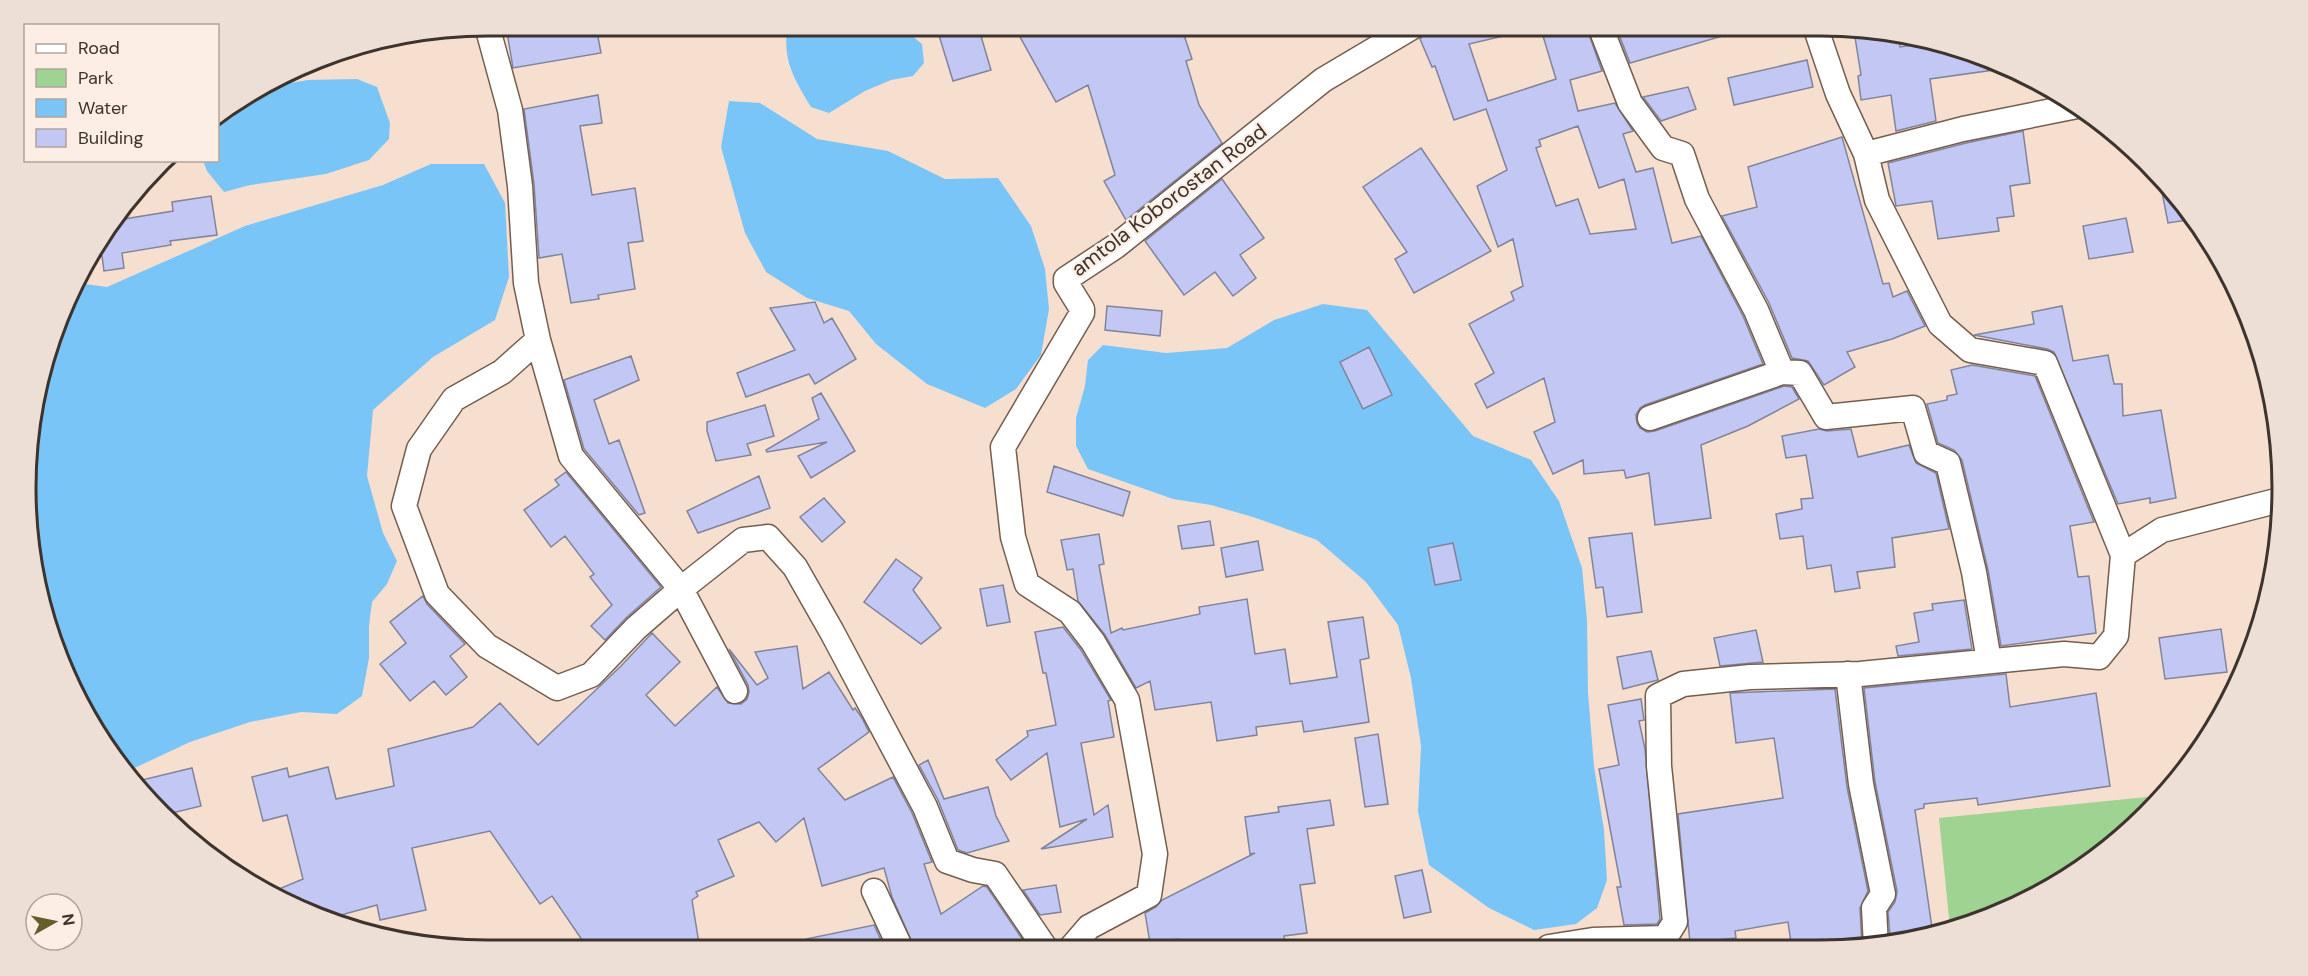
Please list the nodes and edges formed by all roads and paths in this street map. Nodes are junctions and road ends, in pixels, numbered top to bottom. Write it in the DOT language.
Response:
graph roads {
  1 [pos="490,36"];
  2 [pos="1397,36"];
  3 [pos="1604,36"];
  4 [pos="1818,36"];
  5 [pos="2065,108"];
  6 [pos="1866,154"];
  7 [pos="538,340"];
  8 [pos="1782,372"];
  9 [pos="1650,418"];
  10 [pos="2272,502"];
  11 [pos="2123,555"];
  12 [pos="681,589"];
  13 [pos="1989,661"];
  14 [pos="1848,675"];
  15 [pos="735,691"];
  16 [pos="874,891"];
  17 [pos="1875,936"];
  18 [pos="897,940"];
  19 [pos="1040,940"];
  20 [pos="1078,940"];
  21 [pos="1593,940"];
  1 -- 7 [label="street"];
  2 -- 20 [label="street, amtola Koborostan Road"];
  3 -- 8 [label="street"];
  4 -- 6 [label="street"];
  5 -- 6 [label="street"];
  6 -- 11 [label="street"];
  7 -- 12 [label="street"];
  7 -- 12 [label="street"];
  8 -- 9 [label="street"];
  8 -- 13 [label="street"];
  10 -- 11 [label="street"];
  11 -- 13 [label="street"];
  12 -- 15 [label="street"];
  12 -- 19 [label="street"];
  13 -- 14 [label="street"];
  14 -- 17 [label="street"];
  14 -- 21 [label="street"];
  16 -- 18 [label="street"];
}
